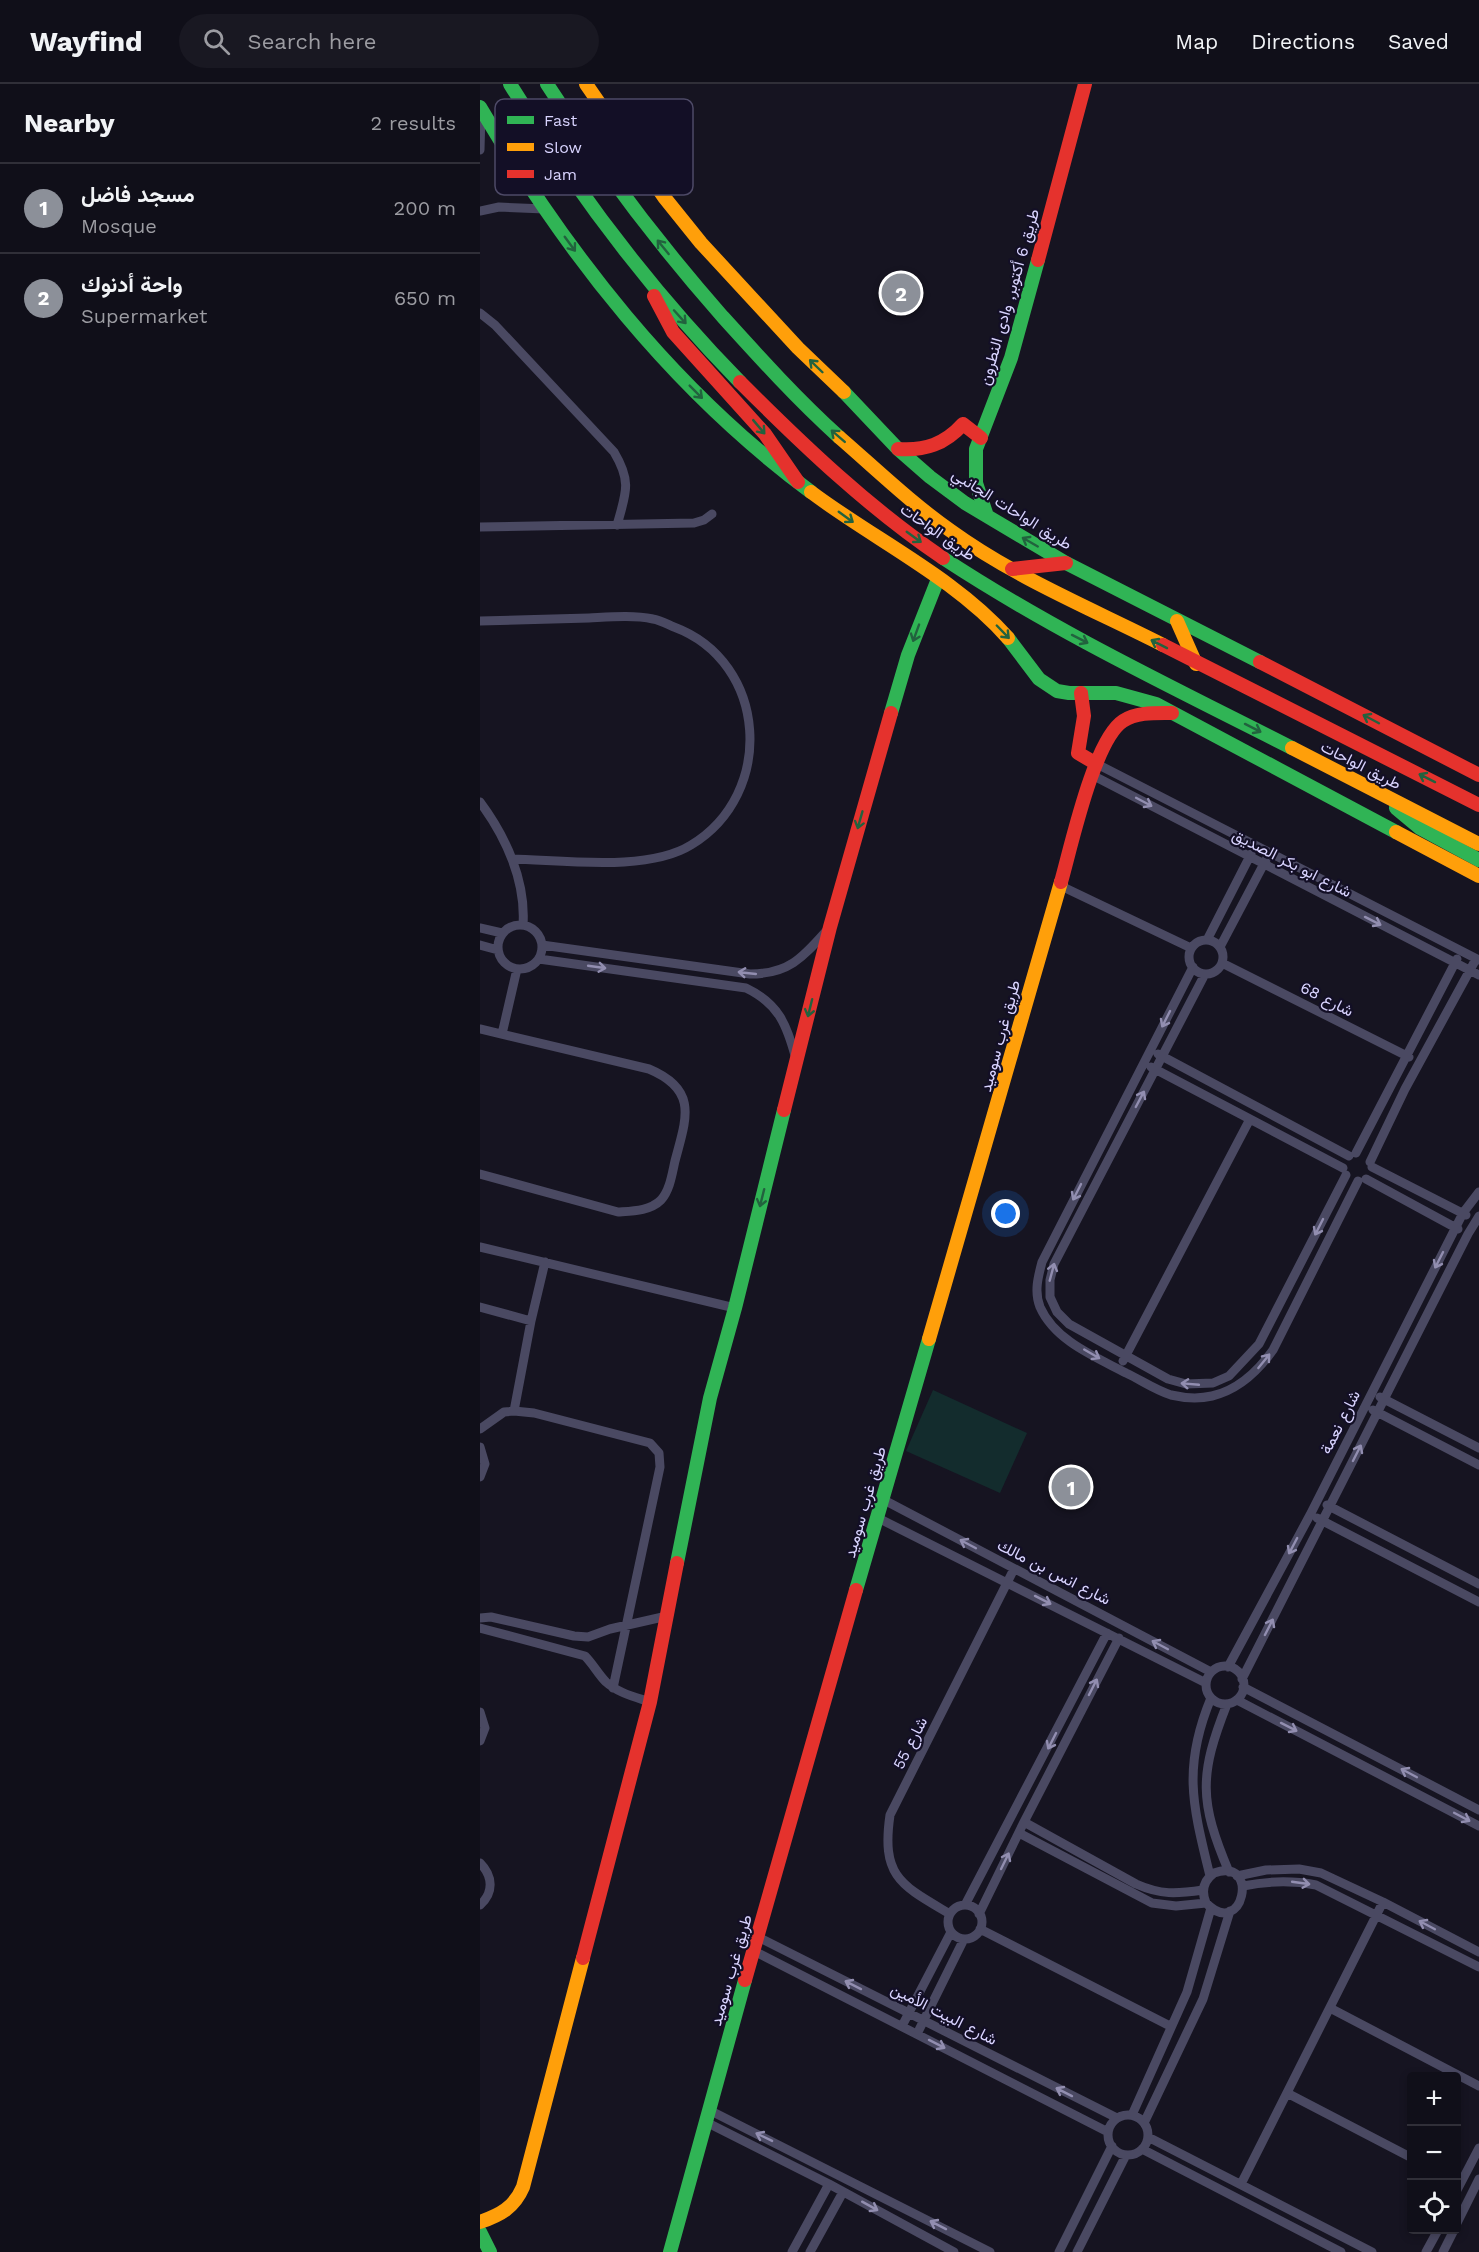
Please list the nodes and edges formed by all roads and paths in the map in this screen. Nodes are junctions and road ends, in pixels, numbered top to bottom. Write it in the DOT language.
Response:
graph roads {
  1 [pos="510,84"];
  2 [pos="547,84"];
  3 [pos="586,84"];
  4 [pos="1085,84"];
  5 [pos="520,99"];
  6 [pos="557,99"];
  7 [pos="596,99"];
  8 [pos="481,108"];
  9 [pos="495,133"];
  10 [pos="480,150"];
  11 [pos="535,195"];
  12 [pos="583,195"];
  13 [pos="622,195"];
  14 [pos="663,195"];
  15 [pos="544,209"];
  16 [pos="480,211"];
  17 [pos="648,281"];
  18 [pos="480,313"];
  19 [pos="981,438"];
  20 [pos="898,449"];
  21 [pos="798,482"];
  22 [pos="712,514"];
  23 [pos="987,517"];
  24 [pos="617,525"];
  25 [pos="480,527"];
  26 [pos="1066,563"];
  27 [pos="1012,569"];
  28 [pos="938,579"];
  29 [pos="480,621"];
  30 [pos="1177,621"];
  31 [pos="1196,664"];
  32 [pos="1081,693"];
  33 [pos="1172,713"];
  34 [pos="1094,769"];
  35 [pos="1479,775"];
  36 [pos="1388,798"];
  37 [pos="480,802"];
  38 [pos="1479,805"];
  39 [pos="1479,844"];
  40 [pos="1255,846"];
  41 [pos="1269,854"];
  42 [pos="1249,857"];
  43 [pos="512,859"];
  44 [pos="1479,860"];
  45 [pos="1263,865"];
  46 [pos="1479,876"];
  47 [pos="1061,886"];
  48 [pos="523,925"];
  49 [pos="830,927"];
  50 [pos="480,928"];
  51 [pos="502,933"];
  52 [pos="1207,940"];
  53 [pos="480,945"];
  54 [pos="542,945"];
  55 [pos="1220,947"];
  56 [pos="1191,948"];
  57 [pos="498,950"];
  58 [pos="1461,951"];
  59 [pos="539,959"];
  60 [pos="1477,960"];
  61 [pos="1222,963"];
  62 [pos="1455,963"];
  63 [pos="1193,967"];
  64 [pos="517,969"];
  65 [pos="1469,971"];
  66 [pos="1205,974"];
  67 [pos="1479,975"];
  68 [pos="480,1029"];
  69 [pos="502,1034"];
  70 [pos="1150,1050"];
  71 [pos="1162,1056"];
  72 [pos="1406,1056"];
  73 [pos="797,1061"];
  74 [pos="1419,1062"];
  75 [pos="1143,1063"];
  76 [pos="1155,1069"];
  77 [pos="1250,1119"];
  78 [pos="1353,1154"];
  79 [pos="1371,1164"];
  80 [pos="1345,1172"];
  81 [pos="480,1174"];
  82 [pos="1362,1180"];
  83 [pos="1479,1192"];
  84 [pos="1463,1213"];
  85 [pos="1478,1218"];
  86 [pos="1455,1228"];
  87 [pos="1468,1234"];
  88 [pos="1055,1236"];
  89 [pos="1065,1242"];
  90 [pos="480,1246"];
  91 [pos="545,1262"];
  92 [pos="480,1307"];
  93 [pos="735,1308"];
  94 [pos="531,1321"];
  95 [pos="1077,1330"];
  96 [pos="1070,1341"];
  97 [pos="1126,1356"];
  98 [pos="1119,1369"];
  99 [pos="1372,1393"];
  100 [pos="1384,1399"];
  101 [pos="1365,1406"];
  102 [pos="514,1411"];
  103 [pos="1377,1412"];
  104 [pos="480,1429"];
  105 [pos="480,1447"];
  106 [pos="1479,1447"];
  107 [pos="1475,1463"];
  108 [pos="480,1477"];
  109 [pos="884,1500"];
  110 [pos="1317,1500"];
  111 [pos="1330,1506"];
  112 [pos="1310,1515"];
  113 [pos="878,1518"];
  114 [pos="1322,1521"];
  115 [pos="1014,1569"];
  116 [pos="1008,1581"];
  117 [pos="1479,1584"];
  118 [pos="1479,1602"];
  119 [pos="667,1616"];
  120 [pos="480,1618"];
  121 [pos="1120,1623"];
  122 [pos="627,1625"];
  123 [pos="480,1628"];
  124 [pos="1113,1636"];
  125 [pos="588,1637"];
  126 [pos="585,1656"];
  127 [pos="1228,1667"];
  128 [pos="1211,1672"];
  129 [pos="1206,1683"];
  130 [pos="1243,1683"];
  131 [pos="613,1688"];
  132 [pos="1211,1698"];
  133 [pos="1237,1700"];
  134 [pos="650,1702"];
  135 [pos="1227,1704"];
  136 [pos="480,1712"];
  137 [pos="480,1742"];
  138 [pos="1440,1790"];
  139 [pos="1434,1802"];
  140 [pos="1479,1810"];
  141 [pos="1011,1819"];
  142 [pos="1479,1826"];
  143 [pos="1022,1827"];
  144 [pos="480,1863"];
  145 [pos="1233,1874"];
  146 [pos="1210,1876"];
  147 [pos="1243,1886"];
  148 [pos="1203,1890"];
  149 [pos="1383,1902"];
  150 [pos="480,1905"];
  151 [pos="965,1905"];
  152 [pos="1208,1905"];
  153 [pos="1230,1911"];
  154 [pos="950,1914"];
  155 [pos="979,1914"];
  156 [pos="1376,1915"];
  157 [pos="980,1929"];
  158 [pos="951,1932"];
  159 [pos="758,1937"];
  160 [pos="964,1940"];
  161 [pos="754,1952"];
  162 [pos="1479,1952"];
  163 [pos="1479,1967"];
  164 [pos="1330,2008"];
  165 [pos="908,2012"];
  166 [pos="925,2020"];
  167 [pos="902,2026"];
  168 [pos="1170,2026"];
  169 [pos="917,2034"];
  170 [pos="1479,2086"];
  171 [pos="1287,2093"];
  172 [pos="1132,2115"];
  173 [pos="707,2116"];
  174 [pos="1117,2118"];
  175 [pos="1144,2123"];
  176 [pos="1108,2132"];
  177 [pos="1148,2137"];
  178 [pos="1112,2146"];
  179 [pos="1479,2148"];
  180 [pos="1142,2149"];
  181 [pos="1126,2155"];
  182 [pos="1407,2155"];
  183 [pos="842,2175"];
  184 [pos="1479,2179"];
  185 [pos="1461,2181"];
  186 [pos="1241,2184"];
  187 [pos="836,2188"];
  188 [pos="1461,2215"];
  189 [pos="481,2229"];
  190 [pos="1435,2234"];
  191 [pos="1452,2234"];
  192 [pos="938,2249"];
  193 [pos="490,2252"];
  194 [pos="499,2252"];
  195 [pos="670,2252"];
  196 [pos="792,2252"];
  197 [pos="810,2252"];
  198 [pos="954,2252"];
  199 [pos="990,2252"];
  200 [pos="1059,2252"];
  201 [pos="1077,2252"];
  202 [pos="1341,2252"];
  203 [pos="1372,2252"];
  204 [pos="1426,2252"];
  205 [pos="1443,2252"];
  1 -- 5 [label="main road, طريق الواحات"];
  6 -- 2 [label="main road, طريق الواحات, one-way"];
  7 -- 3 [label="main road, طريق الواحات الجانبي, one-way"];
  4 -- 19 [label="main road, طريق 6 أكتوبر, وادى النطرون"];
  8 -- 9 [label="main road"];
  8 -- 10 [label="street"];
  11 -- 15 [label="main road"];
  12 -- 17 [label="main road, طريق الواحات"];
  27 -- 13 [label="main road, طريق الواحات, one-way"];
  20 -- 14 [label="main road, طريق الواحات الجانبي, one-way"];
  15 -- 16 [label="street"];
  15 -- 21 [label="main road, one-way"];
  17 -- 21 [label="main road, one-way"];
  17 -- 36 [label="main road, طريق الواحات, one-way"];
  18 -- 24 [label="street"];
  19 -- 20 [label="main road"];
  19 -- 23 [label="main road, طريق 6 أكتوبر, وادى النطرون"];
  20 -- 23 [label="main road, طريق الواحات الجانبي"];
  21 -- 28 [label="main road, one-way"];
  22 -- 24 [label="street"];
  26 -- 23 [label="main road, طريق الواحات الجانبي, one-way"];
  24 -- 25 [label="street"];
  26 -- 27 [label="main road"];
  26 -- 30 [label="main road, طريق الواحات الجانبي"];
  31 -- 27 [label="main road, طريق الواحات, one-way"];
  28 -- 32 [label="main road, one-way"];
  28 -- 49 [label="main road, one-way"];
  29 -- 43 [label="street"];
  30 -- 31 [label="main road"];
  35 -- 30 [label="main road, طريق الواحات الجانبي, one-way"];
  38 -- 31 [label="main road, طريق الواحات, one-way"];
  32 -- 33 [label="main road"];
  32 -- 34 [label="main road"];
  33 -- 34 [label="main road, طريق غرب سوميد"];
  33 -- 46 [label="main road"];
  34 -- 40 [label="street, شارع ابو بكر الصديق"];
  34 -- 42 [label="street, شارع ابو بكر الصديق, one-way"];
  34 -- 47 [label="main road, طريق غرب سوميد"];
  36 -- 39 [label="main road, طريق الواحات"];
  36 -- 44 [label="main road"];
  37 -- 43 [label="street"];
  40 -- 41 [label="street, شارع ابو بكر الصديق"];
  40 -- 42 [label="street"];
  41 -- 45 [label="street"];
  41 -- 58 [label="street, شارع ابو بكر الصديق"];
  42 -- 45 [label="street, شارع ابو بكر الصديق"];
  42 -- 52 [label="street"];
  43 -- 48 [label="street"];
  45 -- 55 [label="street"];
  45 -- 62 [label="street, شارع ابو بكر الصديق, one-way"];
  47 -- 56 [label="street"];
  47 -- 109 [label="main road, طريق غرب سوميد"];
  48 -- 51 [label="street"];
  48 -- 54 [label="street"];
  49 -- 54 [label="street, one-way"];
  49 -- 73 [label="main road, one-way"];
  50 -- 51 [label="street"];
  51 -- 57 [label="street"];
  52 -- 55 [label="street"];
  52 -- 56 [label="street"];
  53 -- 57 [label="street"];
  54 -- 59 [label="street"];
  55 -- 61 [label="street"];
  56 -- 63 [label="street"];
  57 -- 64 [label="street"];
  58 -- 60 [label="street, شارع ابو بكر الصديق"];
  58 -- 62 [label="street"];
  59 -- 64 [label="street"];
  59 -- 73 [label="street, one-way"];
  60 -- 65 [label="street"];
  61 -- 66 [label="street"];
  61 -- 72 [label="street, شارع 68"];
  62 -- 65 [label="street, شارع ابو بكر الصديق"];
  62 -- 72 [label="street"];
  63 -- 66 [label="street"];
  63 -- 70 [label="street, one-way"];
  64 -- 69 [label="street"];
  65 -- 67 [label="street, شارع ابو بكر الصديق"];
  65 -- 74 [label="street"];
  66 -- 71 [label="street"];
  68 -- 69 [label="street"];
  69 -- 81 [label="street"];
  70 -- 71 [label="street"];
  70 -- 75 [label="street"];
  71 -- 76 [label="street"];
  71 -- 78 [label="street"];
  72 -- 74 [label="street, شارع 68"];
  72 -- 78 [label="street"];
  73 -- 93 [label="main road, one-way"];
  74 -- 79 [label="street"];
  75 -- 76 [label="street"];
  75 -- 88 [label="street, one-way"];
  76 -- 77 [label="street"];
  89 -- 76 [label="street, one-way"];
  77 -- 80 [label="street"];
  77 -- 97 [label="street"];
  78 -- 79 [label="street"];
  78 -- 80 [label="street"];
  79 -- 82 [label="street"];
  79 -- 84 [label="street"];
  80 -- 82 [label="street"];
  80 -- 97 [label="street, one-way"];
  82 -- 86 [label="street"];
  98 -- 82 [label="street, one-way"];
  83 -- 84 [label="street, شارع نعمة"];
  84 -- 85 [label="street"];
  84 -- 86 [label="street, شارع نعمة"];
  85 -- 87 [label="street, شارع نعمة"];
  86 -- 87 [label="street"];
  86 -- 99 [label="street, شارع نعمة, one-way"];
  87 -- 100 [label="street, شارع نعمة"];
  88 -- 89 [label="street"];
  88 -- 96 [label="street"];
  95 -- 89 [label="street, one-way"];
  90 -- 91 [label="street"];
  91 -- 93 [label="street"];
  91 -- 94 [label="street"];
  92 -- 94 [label="street"];
  93 -- 119 [label="main road"];
  94 -- 102 [label="street"];
  95 -- 96 [label="street"];
  95 -- 97 [label="street"];
  96 -- 98 [label="street, one-way"];
  97 -- 98 [label="street"];
  99 -- 100 [label="street"];
  99 -- 101 [label="street, شارع نعمة"];
  100 -- 103 [label="street, شارع نعمة"];
  100 -- 106 [label="street"];
  101 -- 103 [label="street"];
  101 -- 110 [label="street, شارع نعمة"];
  102 -- 104 [label="street"];
  102 -- 122 [label="street"];
  103 -- 107 [label="street"];
  111 -- 103 [label="street, شارع نعمة, one-way"];
  105 -- 108 [label="street"];
  106 -- 107 [label="street"];
  109 -- 113 [label="main road, طريق غرب سوميد"];
  115 -- 109 [label="street, شارع انس بن مالك, one-way"];
  110 -- 111 [label="street"];
  110 -- 112 [label="street, شارع نعمة"];
  111 -- 114 [label="street, شارع نعمة"];
  111 -- 117 [label="street"];
  112 -- 114 [label="street"];
  112 -- 127 [label="street, شارع نعمة, one-way"];
  113 -- 116 [label="street, شارع انس بن مالك"];
  113 -- 159 [label="main road, طريق غرب سوميد"];
  114 -- 118 [label="street"];
  130 -- 114 [label="street, شارع نعمة, one-way"];
  115 -- 116 [label="street, شارع 55"];
  115 -- 121 [label="street, شارع انس بن مالك"];
  116 -- 124 [label="street, شارع انس بن مالك, one-way"];
  116 -- 154 [label="street, شارع 55"];
  119 -- 122 [label="street"];
  119 -- 134 [label="main road"];
  120 -- 125 [label="street"];
  121 -- 124 [label="street"];
  128 -- 121 [label="street, شارع انس بن مالك, one-way"];
  122 -- 125 [label="street"];
  122 -- 131 [label="street"];
  123 -- 126 [label="street"];
  124 -- 129 [label="street, شارع انس بن مالك"];
  124 -- 141 [label="street, one-way"];
  143 -- 124 [label="street, one-way"];
  125 -- 126 [label="street"];
  126 -- 131 [label="street"];
  127 -- 128 [label="street"];
  127 -- 130 [label="street"];
  128 -- 129 [label="street"];
  129 -- 132 [label="street"];
  130 -- 133 [label="street"];
  138 -- 130 [label="street, one-way"];
  131 -- 134 [label="street"];
  132 -- 135 [label="street"];
  132 -- 146 [label="street"];
  133 -- 135 [label="street"];
  133 -- 139 [label="street, one-way"];
  134 -- 189 [label="main road"];
  135 -- 145 [label="street"];
  136 -- 137 [label="street"];
  138 -- 139 [label="street"];
  138 -- 140 [label="street"];
  139 -- 142 [label="street, one-way"];
  141 -- 143 [label="street"];
  141 -- 151 [label="street"];
  143 -- 148 [label="street"];
  143 -- 152 [label="street"];
  155 -- 143 [label="street, one-way"];
  144 -- 150 [label="street"];
  145 -- 146 [label="street"];
  145 -- 147 [label="street"];
  145 -- 149 [label="street"];
  146 -- 148 [label="street"];
  147 -- 153 [label="street"];
  147 -- 156 [label="street, one-way"];
  148 -- 152 [label="street"];
  149 -- 156 [label="street"];
  162 -- 149 [label="street, one-way"];
  151 -- 154 [label="street"];
  151 -- 155 [label="street"];
  152 -- 153 [label="street"];
  152 -- 168 [label="street"];
  153 -- 175 [label="street"];
  154 -- 158 [label="street"];
  155 -- 157 [label="street"];
  156 -- 163 [label="street"];
  156 -- 164 [label="street"];
  157 -- 160 [label="street"];
  157 -- 168 [label="street"];
  158 -- 160 [label="street"];
  158 -- 165 [label="street"];
  159 -- 161 [label="main road, طريق غرب سوميد"];
  165 -- 159 [label="street, شارع البيت الأمين, one-way"];
  160 -- 166 [label="street"];
  161 -- 167 [label="street, شارع البيت الأمين"];
  161 -- 173 [label="main road, طريق غرب سوميد"];
  164 -- 170 [label="street"];
  164 -- 171 [label="street"];
  165 -- 166 [label="street, شارع البيت الأمين"];
  165 -- 167 [label="street"];
  166 -- 169 [label="street"];
  174 -- 166 [label="street, شارع البيت الأمين, one-way"];
  167 -- 169 [label="street, شارع البيت الأمين"];
  168 -- 172 [label="street"];
  169 -- 176 [label="street, شارع البيت الأمين, one-way"];
  171 -- 182 [label="street"];
  171 -- 186 [label="street"];
  172 -- 174 [label="street"];
  172 -- 175 [label="street"];
  183 -- 173 [label="street, one-way"];
  173 -- 187 [label="street"];
  173 -- 195 [label="main road, طريق غرب سوميد"];
  174 -- 176 [label="street"];
  175 -- 177 [label="street"];
  176 -- 178 [label="street"];
  177 -- 180 [label="street"];
  177 -- 186 [label="street"];
  178 -- 181 [label="street"];
  178 -- 200 [label="street"];
  179 -- 185 [label="street"];
  180 -- 181 [label="street"];
  180 -- 202 [label="street"];
  181 -- 201 [label="street"];
  183 -- 187 [label="street"];
  199 -- 183 [label="street, one-way"];
  184 -- 188 [label="street"];
  186 -- 203 [label="street"];
  187 -- 192 [label="street, one-way"];
  187 -- 196 [label="street"];
  187 -- 197 [label="street"];
  189 -- 193 [label="main road"];
  189 -- 194 [label="street"];
  190 -- 204 [label="street"];
  191 -- 205 [label="street"];
  192 -- 198 [label="street"];
}
